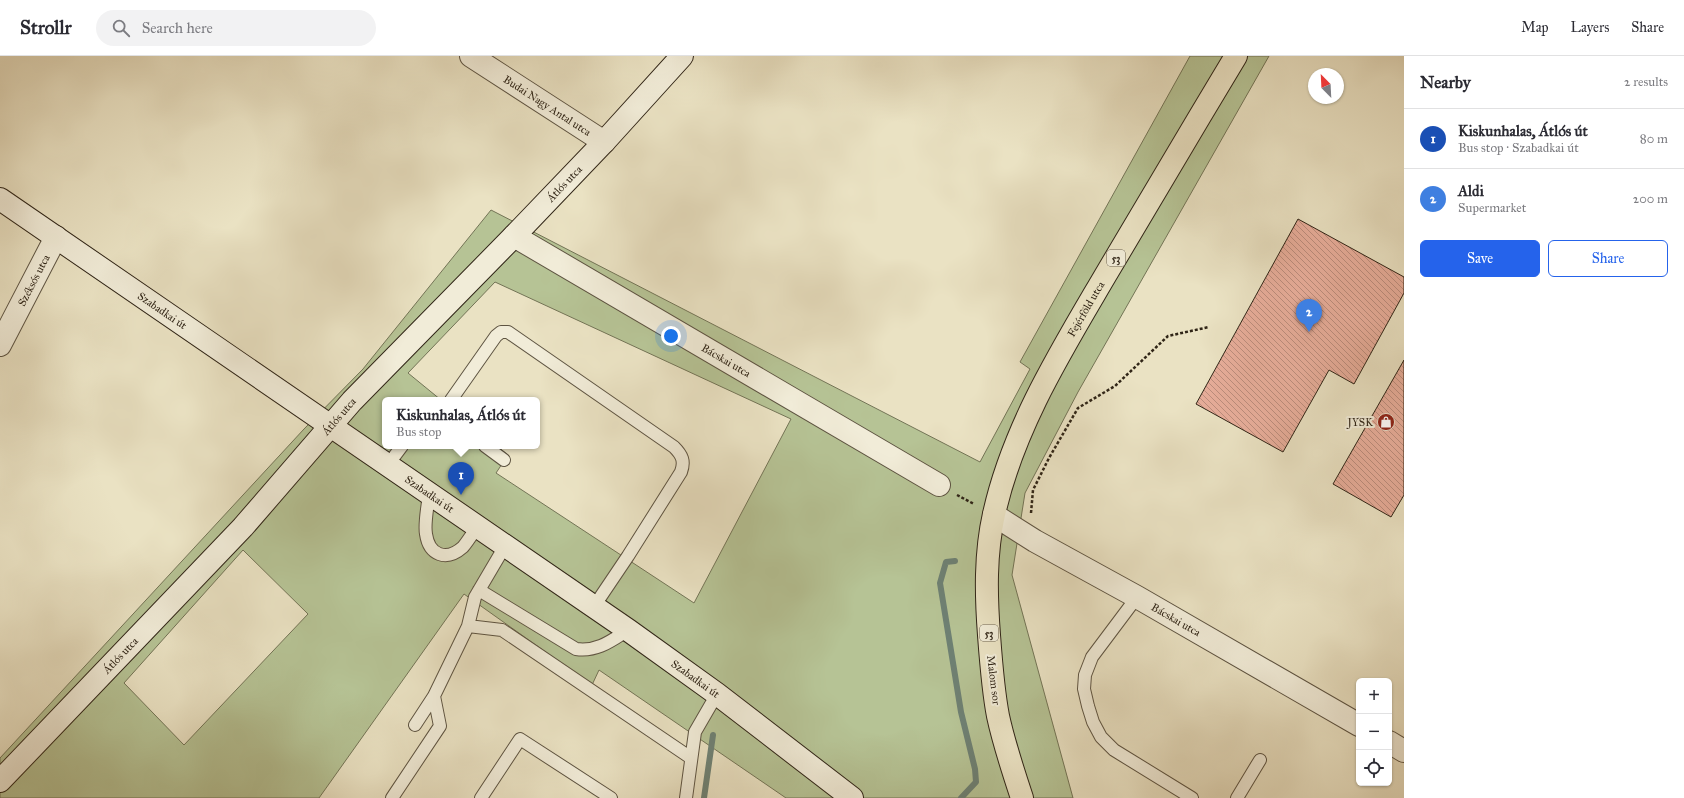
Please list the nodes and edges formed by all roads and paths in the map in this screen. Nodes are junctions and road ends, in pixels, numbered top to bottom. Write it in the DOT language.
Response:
graph roads {
  1 [pos="471,56"];
  2 [pos="682,56"];
  3 [pos="1236,56"];
  4 [pos="604,142"];
  5 [pos="0,199"];
  6 [pos="514,236"];
  7 [pos="56,237"];
  8 [pos="1209,327"];
  9 [pos="0,345"];
  10 [pos="454,397"];
  11 [pos="330,425"];
  12 [pos="400,449"];
  13 [pos="489,449"];
  14 [pos="504,460"];
  15 [pos="388,466"];
  16 [pos="1007,466"];
  17 [pos="939,485"];
  18 [pos="428,494"];
  19 [pos="994,515"];
  20 [pos="478,527"];
  21 [pos="1035,541"];
  22 [pos="505,546"];
  23 [pos="480,590"];
  24 [pos="1136,597"];
  25 [pos="593,608"];
  26 [pos="468,626"];
  27 [pos="628,630"];
  28 [pos="717,694"];
  29 [pos="434,696"];
  30 [pos="1356,723"];
  31 [pos="415,725"];
  32 [pos="1392,744"];
  33 [pos="1404,751"];
  34 [pos="691,758"];
  35 [pos="1260,760"];
  36 [pos="0,780"];
  37 [pos="392,798"];
  38 [pos="481,798"];
  39 [pos="611,798"];
  40 [pos="686,798"];
  41 [pos="852,798"];
  42 [pos="1022,798"];
  43 [pos="1192,798"];
  44 [pos="1237,798"];
  1 -- 4 [label="street, Budai Nagy Antal utca"];
  2 -- 4 [label="street, Átlós utca"];
  3 -- 16 [label="main road, Fejérföld utca / 53"];
  4 -- 6 [label="street, Átlós utca"];
  5 -- 7 [label="street, Szabadkai út"];
  6 -- 11 [label="street, Átlós utca"];
  6 -- 17 [label="street, Bácskai utca"];
  7 -- 9 [label="street, Széksós utca"];
  7 -- 11 [label="street, Szabadkai út"];
  8 -- 21 [label="path"];
  10 -- 25 [label="lane"];
  11 -- 15 [label="street, Szabadkai út"];
  11 -- 36 [label="street, Átlós utca"];
  12 -- 15 [label="lane"];
  13 -- 14 [label="lane"];
  15 -- 18 [label="street, Szabadkai út"];
  16 -- 19 [label="main road, Malom sor / 53"];
  17 -- 19 [label="path"];
  18 -- 20 [label="street, Szabadkai út"];
  18 -- 20 [label="lane"];
  19 -- 21 [label="street, Bácskai utca"];
  19 -- 42 [label="main road, Malom sor / 53"];
  20 -- 22 [label="street, Szabadkai út"];
  21 -- 24 [label="street, Bácskai utca"];
  22 -- 23 [label="lane"];
  22 -- 25 [label="street, Szabadkai út"];
  23 -- 26 [label="lane"];
  23 -- 27 [label="lane"];
  24 -- 30 [label="street, Bácskai utca"];
  24 -- 43 [label="lane"];
  25 -- 27 [label="street, Szabadkai út"];
  26 -- 29 [label="lane"];
  26 -- 34 [label="lane"];
  27 -- 28 [label="street, Szabadkai út"];
  28 -- 34 [label="lane"];
  28 -- 41 [label="street, Szabadkai út"];
  29 -- 31 [label="lane"];
  29 -- 37 [label="lane"];
  32 -- 33 [label="street"];
  34 -- 40 [label="lane"];
  35 -- 44 [label="lane"];
  38 -- 39 [label="lane"];
}
